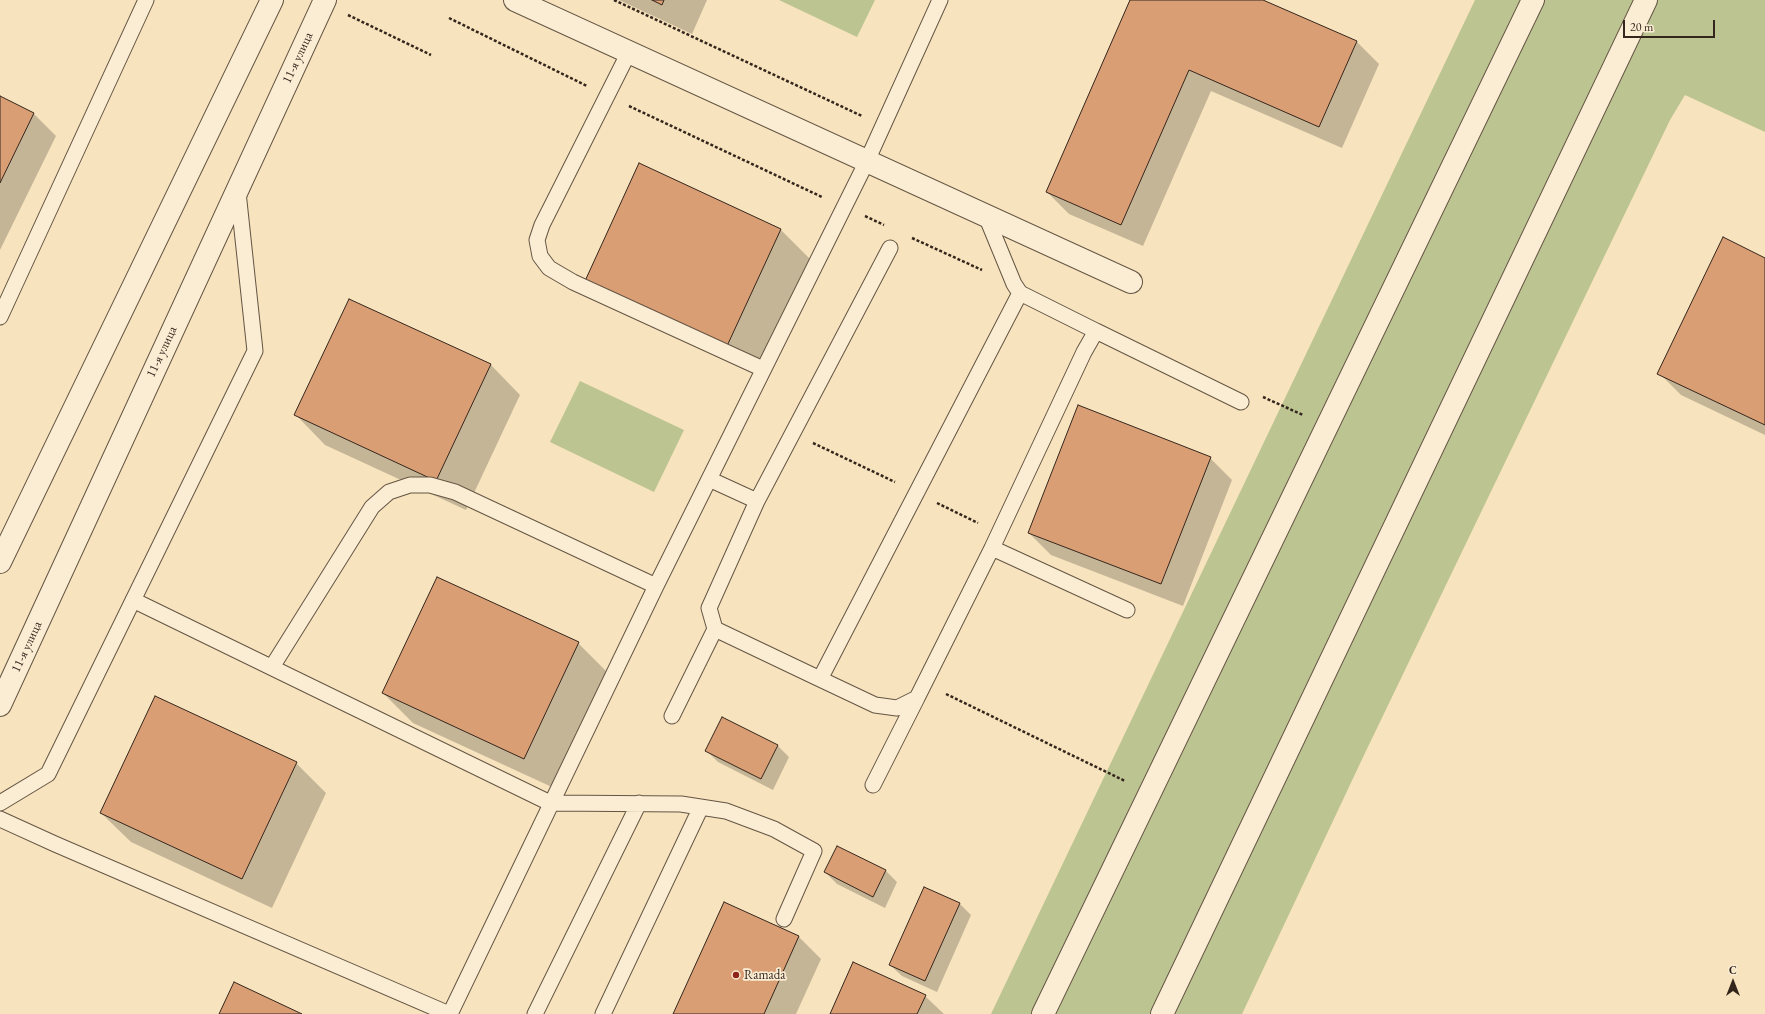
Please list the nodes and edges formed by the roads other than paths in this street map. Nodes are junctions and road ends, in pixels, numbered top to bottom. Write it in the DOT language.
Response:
graph roads {
  1 [pos="146,0"];
  2 [pos="272,0"];
  3 [pos="515,0"];
  4 [pos="940,0"];
  5 [pos="1533,0"];
  6 [pos="1646,0"];
  7 [pos="325,2"];
  8 [pos="629,52"];
  9 [pos="867,161"];
  10 [pos="237,189"];
  11 [pos="986,216"];
  12 [pos="890,248"];
  13 [pos="1131,282"];
  14 [pos="1020,293"];
  15 [pos="0,317"];
  16 [pos="1096,331"];
  17 [pos="763,369"];
  18 [pos="1241,402"];
  19 [pos="709,479"];
  20 [pos="757,502"];
  21 [pos="992,548"];
  22 [pos="0,562"];
  23 [pos="656,586"];
  24 [pos="133,600"];
  25 [pos="1127,610"];
  26 [pos="715,629"];
  27 [pos="272,667"];
  28 [pos="820,679"];
  29 [pos="917,698"];
  30 [pos="0,706"];
  31 [pos="672,716"];
  32 [pos="873,785"];
  33 [pos="0,803"];
  34 [pos="550,803"];
  35 [pos="640,803"];
  36 [pos="701,807"];
  37 [pos="0,819"];
  38 [pos="784,919"];
  39 [pos="449,1014"];
  40 [pos="535,1014"];
  41 [pos="603,1014"];
  42 [pos="1044,1014"];
  43 [pos="1162,1014"];
  1 -- 15 [label="lane"];
  2 -- 22 [label="street"];
  3 -- 8 [label="street"];
  4 -- 9 [label="lane"];
  5 -- 42 [label="street"];
  6 -- 43 [label="street"];
  7 -- 10 [label="street, 11-я улица"];
  8 -- 9 [label="street"];
  8 -- 17 [label="lane"];
  9 -- 11 [label="street"];
  9 -- 17 [label="lane"];
  10 -- 24 [label="lane"];
  10 -- 30 [label="street, 11-я улица"];
  11 -- 13 [label="street"];
  11 -- 14 [label="lane"];
  12 -- 20 [label="lane"];
  14 -- 16 [label="lane"];
  14 -- 28 [label="lane"];
  16 -- 18 [label="lane"];
  16 -- 21 [label="lane"];
  17 -- 19 [label="lane"];
  19 -- 20 [label="lane"];
  19 -- 23 [label="lane"];
  20 -- 26 [label="lane"];
  21 -- 25 [label="lane"];
  21 -- 29 [label="lane"];
  23 -- 27 [label="lane"];
  23 -- 34 [label="lane"];
  24 -- 27 [label="lane"];
  24 -- 33 [label="lane"];
  26 -- 28 [label="lane"];
  26 -- 31 [label="lane"];
  27 -- 34 [label="lane"];
  28 -- 29 [label="lane"];
  29 -- 32 [label="lane"];
  34 -- 35 [label="lane"];
  34 -- 39 [label="lane"];
  35 -- 36 [label="lane"];
  35 -- 40 [label="lane"];
  36 -- 38 [label="lane"];
  36 -- 41 [label="lane"];
  37 -- 39 [label="lane"];
}
